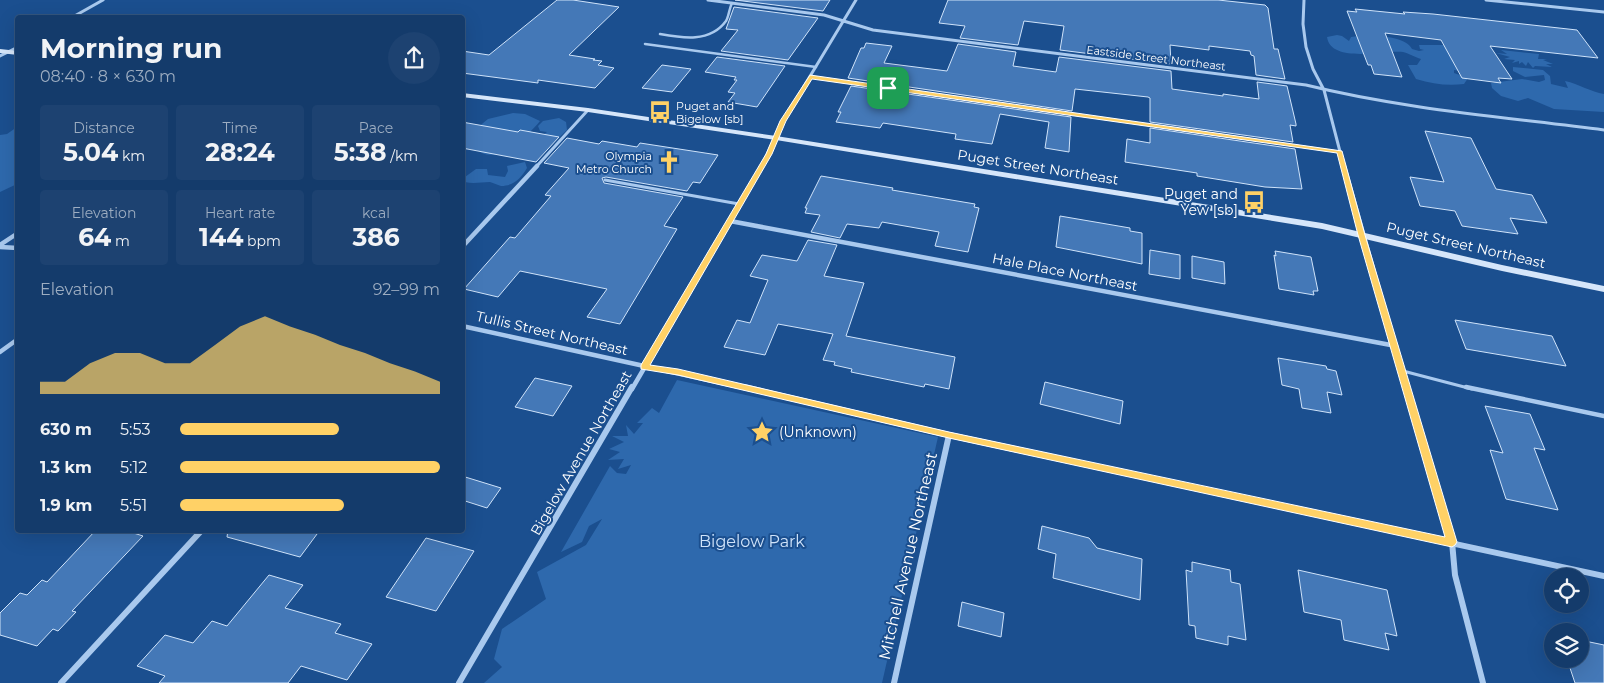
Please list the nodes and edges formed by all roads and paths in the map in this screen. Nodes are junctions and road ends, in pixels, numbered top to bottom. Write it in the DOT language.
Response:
graph roads {
  1 [pos="104,0"];
  2 [pos="708,0"];
  3 [pos="856,0"];
  4 [pos="1304,0"];
  5 [pos="1486,0"];
  6 [pos="732,3"];
  7 [pos="1604,12"];
  8 [pos="76,15"];
  9 [pos="843,21"];
  10 [pos="660,34"];
  11 [pos="645,44"];
  12 [pos="15,48"];
  13 [pos="0,51"];
  14 [pos="8,52"];
  15 [pos="15,53"];
  16 [pos="0,56"];
  17 [pos="816,67"];
  18 [pos="810,77"];
  19 [pos="1324,90"];
  20 [pos="465,95"];
  21 [pos="588,110"];
  22 [pos="1604,130"];
  23 [pos="776,138"];
  24 [pos="1340,152"];
  25 [pos="605,180"];
  26 [pos="739,204"];
  27 [pos="730,221"];
  28 [pos="15,235"];
  29 [pos="1362,235"];
  30 [pos="465,244"];
  31 [pos="0,246"];
  32 [pos="15,248"];
  33 [pos="1604,289"];
  34 [pos="465,327"];
  35 [pos="15,342"];
  36 [pos="1396,346"];
  37 [pos="0,352"];
  38 [pos="644,367"];
  39 [pos="1403,371"];
  40 [pos="1604,416"];
  41 [pos="949,435"];
  42 [pos="199,533"];
  43 [pos="1452,542"];
  44 [pos="1604,576"];
  45 [pos="60,683"];
  46 [pos="459,683"];
  47 [pos="894,683"];
  48 [pos="1483,683"];
  1 -- 8 [label="street"];
  2 -- 6 [label="street, Eastside Street Northeast"];
  3 -- 9 [label="street, Bigelow Avenue Northeast"];
  4 -- 19 [label="street"];
  5 -- 7 [label="street"];
  6 -- 9 [label="street, Eastside Street Northeast"];
  6 -- 10 [label="lane"];
  9 -- 17 [label="street, Bigelow Avenue Northeast"];
  9 -- 19 [label="street, Eastside Street Northeast"];
  11 -- 17 [label="lane"];
  12 -- 14 [label="street"];
  13 -- 14 [label="street"];
  14 -- 15 [label="street"];
  14 -- 16 [label="street"];
  17 -- 18 [label="street, Bigelow Avenue Northeast"];
  18 -- 23 [label="street, Bigelow Avenue Northeast"];
  18 -- 24 [label="lane"];
  19 -- 22 [label="street, Eastside Street Northeast"];
  19 -- 24 [label="street"];
  20 -- 21 [label="street, Puget Street Northeast"];
  21 -- 23 [label="street, Puget Street Northeast"];
  21 -- 30 [label="street"];
  23 -- 26 [label="street, Bigelow Avenue Northeast"];
  23 -- 29 [label="street, Puget Street Northeast"];
  24 -- 29 [label="street"];
  25 -- 26 [label="lane"];
  26 -- 27 [label="street, Bigelow Avenue Northeast"];
  27 -- 36 [label="street, Hale Place Northeast"];
  27 -- 38 [label="street, Bigelow Avenue Northeast"];
  28 -- 31 [label="street"];
  29 -- 33 [label="street, Puget Street Northeast"];
  29 -- 36 [label="street"];
  31 -- 32 [label="street"];
  34 -- 38 [label="street, Tullis Street Northeast"];
  35 -- 37 [label="street"];
  36 -- 39 [label="street"];
  38 -- 41 [label="street, Tullis Street Northeast"];
  38 -- 46 [label="street, Bigelow Avenue Northeast"];
  39 -- 40 [label="lane"];
  39 -- 43 [label="street"];
  41 -- 43 [label="street, Tullis Street Northeast"];
  41 -- 47 [label="street, Mitchell Avenue Northeast"];
  42 -- 45 [label="street"];
  43 -- 44 [label="street, Tullis Street Northeast"];
  43 -- 48 [label="street"];
}
